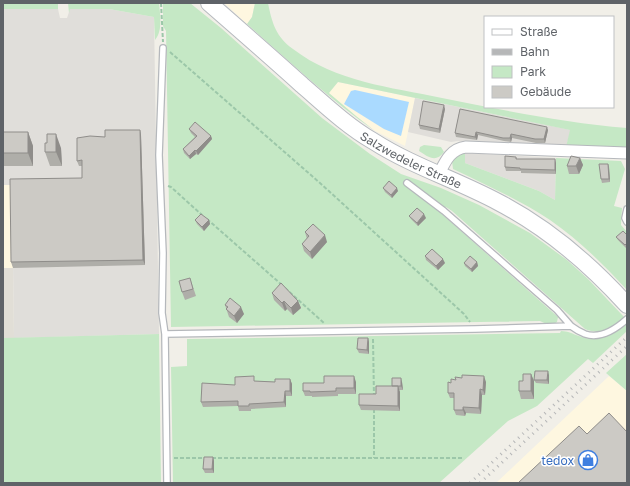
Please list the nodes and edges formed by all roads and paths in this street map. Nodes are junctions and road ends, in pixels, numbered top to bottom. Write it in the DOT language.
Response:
graph roads {
  1 [pos="161,3"];
  2 [pos="209,3"];
  3 [pos="163,48"];
  4 [pos="627,153"];
  5 [pos="439,174"];
  6 [pos="161,183"];
  7 [pos="407,183"];
  8 [pos="627,209"];
  9 [pos="627,222"];
  10 [pos="625,303"];
  11 [pos="627,319"];
  12 [pos="571,326"];
  13 [pos="475,329"];
  14 [pos="330,331"];
  15 [pos="373,331"];
  16 [pos="165,334"];
  17 [pos="166,458"];
  18 [pos="374,458"];
  19 [pos="462,458"];
  20 [pos="166,483"];
  1 -- 3 [label="path"];
  2 -- 5 [label="main road, Salzwedeler Straße"];
  3 -- 6 [label="lane"];
  3 -- 13 [label="path"];
  4 -- 5 [label="street"];
  5 -- 10 [label="main road, Salzwedeler Straße"];
  6 -- 14 [label="path"];
  6 -- 16 [label="lane"];
  7 -- 12 [label="lane"];
  8 -- 9 [label="lane"];
  11 -- 12 [label="lane"];
  12 -- 13 [label="lane"];
  13 -- 15 [label="lane"];
  14 -- 15 [label="lane"];
  14 -- 16 [label="lane"];
  15 -- 18 [label="path"];
  16 -- 17 [label="lane"];
  17 -- 18 [label="path"];
  17 -- 20 [label="lane"];
  18 -- 19 [label="path"];
}
